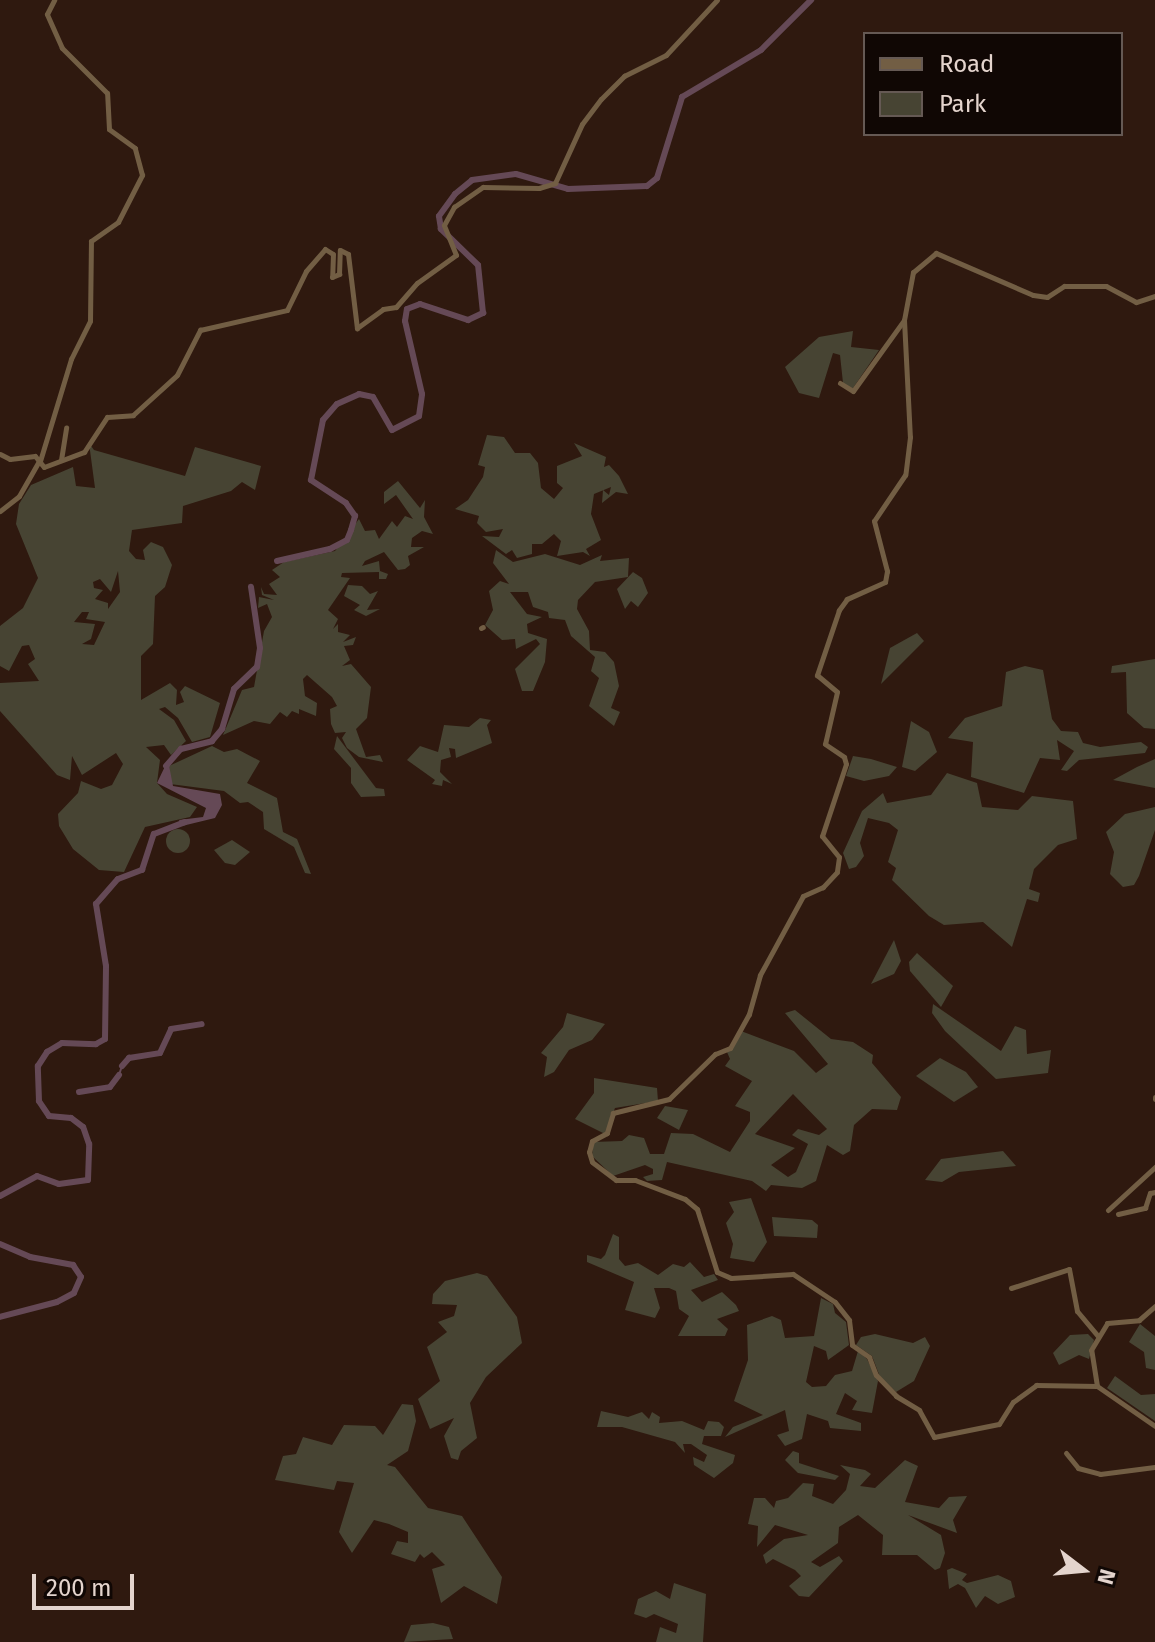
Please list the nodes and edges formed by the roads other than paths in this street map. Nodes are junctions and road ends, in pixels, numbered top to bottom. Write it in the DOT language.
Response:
graph roads {
  1 [pos="54,0"];
  2 [pos="717,0"];
  3 [pos="1155,296"];
  4 [pos="904,320"];
  5 [pos="840,383"];
  6 [pos="66,427"];
  7 [pos="0,454"];
  8 [pos="40,461"];
  9 [pos="61,461"];
  10 [pos="0,511"];
  11 [pos="1155,1167"];
  12 [pos="1155,1192"];
  13 [pos="1108,1210"];
  14 [pos="1118,1214"];
  15 [pos="1011,1288"];
  16 [pos="1155,1306"];
  17 [pos="1098,1336"];
  18 [pos="1097,1386"];
  19 [pos="1155,1426"];
  20 [pos="1066,1453"];
  21 [pos="1155,1467"];
  1 -- 8 [label="street"];
  2 -- 9 [label="street"];
  3 -- 4 [label="street"];
  4 -- 5 [label="street"];
  4 -- 18 [label="street"];
  6 -- 9 [label="street"];
  7 -- 8 [label="street"];
  8 -- 9 [label="street"];
  8 -- 10 [label="street"];
  11 -- 13 [label="street"];
  12 -- 14 [label="street"];
  15 -- 17 [label="street"];
  16 -- 17 [label="street"];
  17 -- 18 [label="street"];
  18 -- 19 [label="street"];
  20 -- 21 [label="street"];
}
